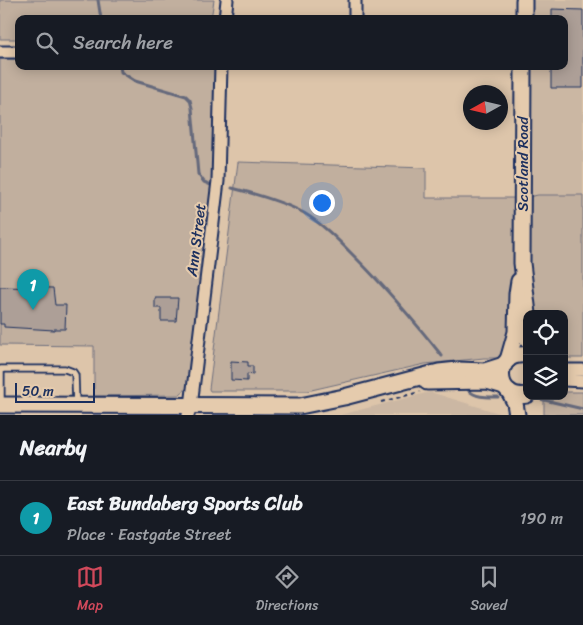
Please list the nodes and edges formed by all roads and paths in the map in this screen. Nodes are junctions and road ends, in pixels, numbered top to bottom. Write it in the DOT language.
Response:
graph roads {
  1 [pos="227,0"];
  2 [pos="355,0"];
  3 [pos="524,0"];
  4 [pos="225,15"];
  5 [pos="355,15"];
  6 [pos="524,15"];
  7 [pos="0,52"];
  8 [pos="15,52"];
  9 [pos="221,70"];
  10 [pos="523,70"];
  11 [pos="522,263"];
  12 [pos="528,310"];
  13 [pos="523,354"];
  14 [pos="506,362"];
  15 [pos="0,369"];
  16 [pos="568,370"];
  17 [pos="583,370"];
  18 [pos="568,380"];
  19 [pos="583,380"];
  20 [pos="405,382"];
  21 [pos="506,389"];
  22 [pos="523,395"];
  23 [pos="529,400"];
  24 [pos="8,407"];
  25 [pos="68,408"];
  26 [pos="190,411"];
  27 [pos="517,415"];
  28 [pos="526,415"];
  1 -- 4 [label="street"];
  2 -- 5 [label="street"];
  3 -- 6 [label="street"];
  7 -- 8 [label="street"];
  9 -- 26 [label="street, Ann Street"];
  10 -- 11 [label="street, Scotland Road"];
  11 -- 12 [label="street, Scotland Road"];
  11 -- 14 [label="street, Scotland Road"];
  13 -- 14 [label="street"];
  14 -- 20 [label="street"];
  14 -- 21 [label="street, Scotland Road"];
  15 -- 24 [label="lane"];
  15 -- 25 [label="lane"];
  16 -- 17 [label="street"];
  18 -- 19 [label="street"];
  20 -- 21 [label="street"];
  20 -- 26 [label="street"];
  21 -- 22 [label="street"];
  21 -- 27 [label="street, Scotland Road"];
  23 -- 28 [label="street"];
  24 -- 25 [label="street"];
  25 -- 26 [label="street"];
}
